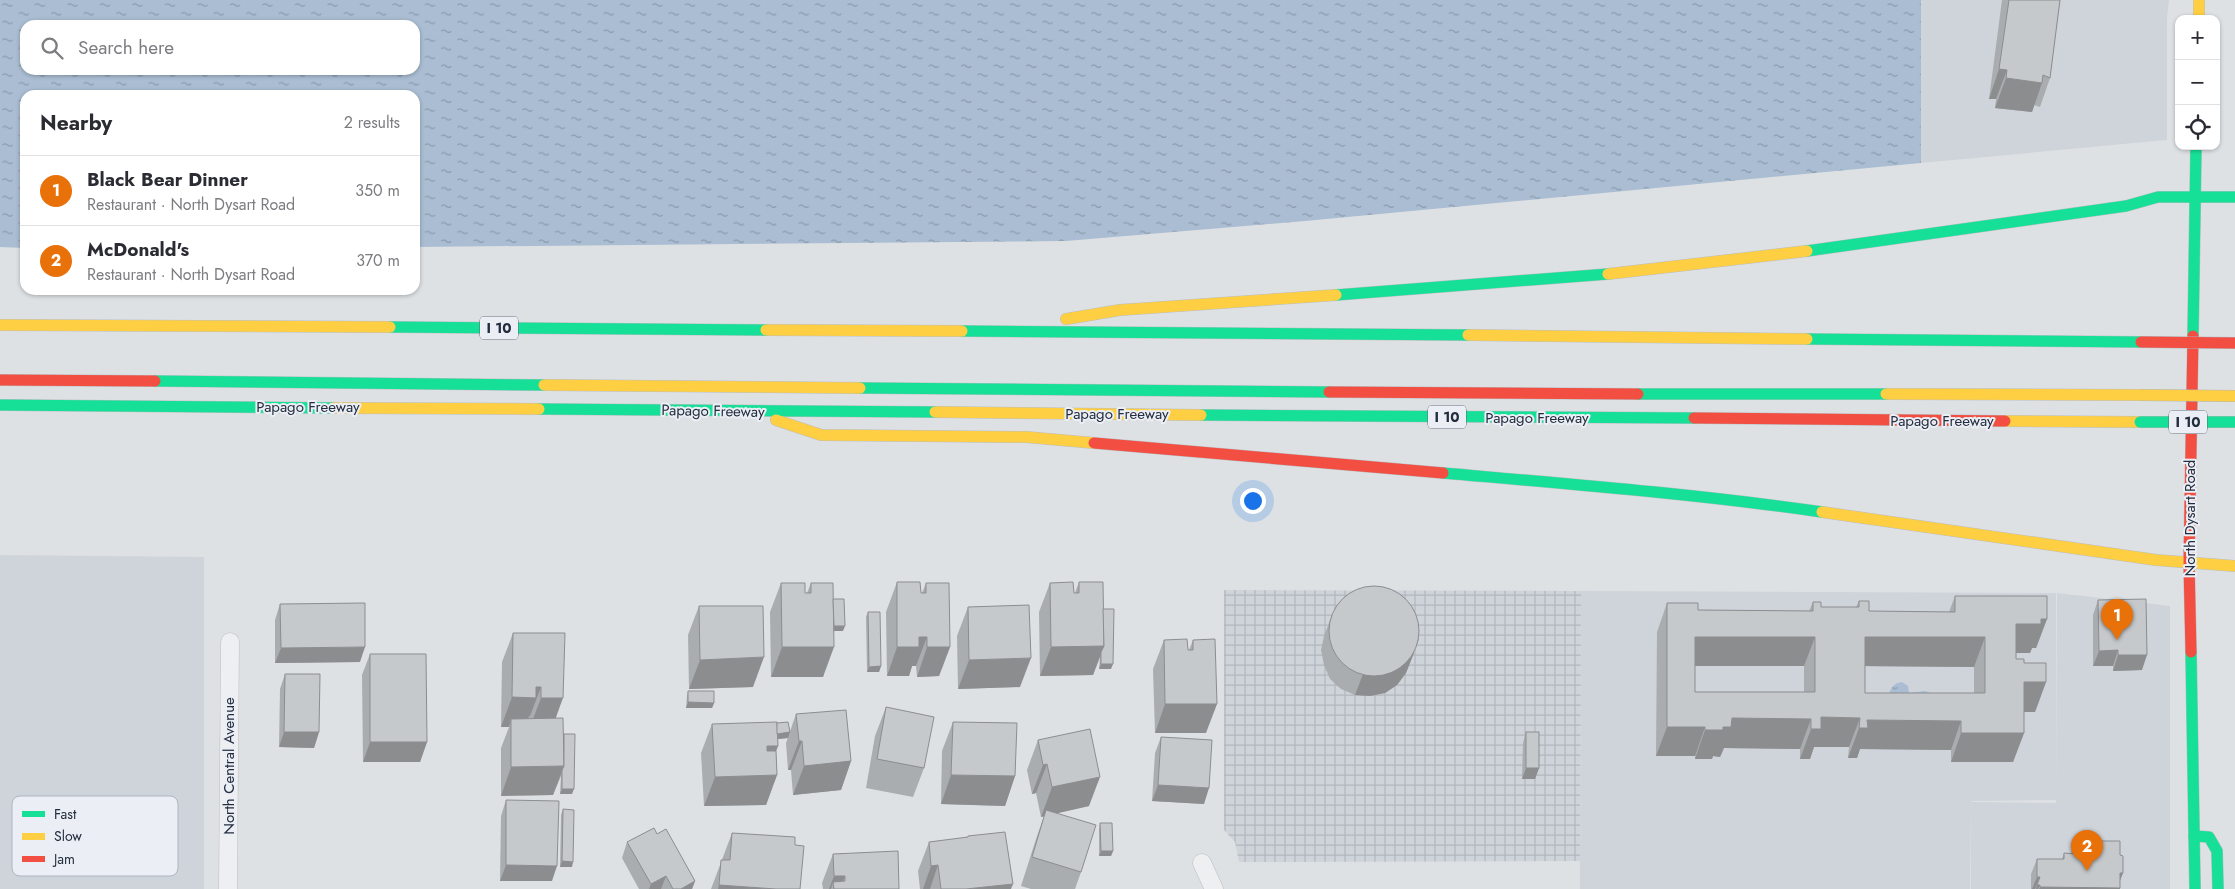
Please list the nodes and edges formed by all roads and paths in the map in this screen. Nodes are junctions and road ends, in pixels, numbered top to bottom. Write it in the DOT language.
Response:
graph roads {
  1 [pos="2199,0"];
  2 [pos="2199,15"];
  3 [pos="2196,150"];
  4 [pos="2194,197"];
  5 [pos="2235,197"];
  6 [pos="0,325"];
  7 [pos="998,332"];
  8 [pos="2235,343"];
  9 [pos="0,380"];
  10 [pos="2235,396"];
  11 [pos="0,405"];
  12 [pos="753,412"];
  13 [pos="2235,422"];
  14 [pos="2189,563"];
  15 [pos="2235,566"];
  16 [pos="230,642"];
  17 [pos="2194,836"];
  18 [pos="1202,863"];
  19 [pos="228,889"];
  20 [pos="1214,889"];
  21 [pos="2194,889"];
  22 [pos="2218,889"];
  1 -- 2 [label="main road"];
  3 -- 4 [label="main road, North Dysart Road"];
  4 -- 5 [label="main road"];
  4 -- 7 [label="main road"];
  4 -- 14 [label="main road, North Dysart Road"];
  6 -- 7 [label="main road, I 10"];
  7 -- 8 [label="main road, I 10, bridge"];
  9 -- 10 [label="main road, bridge"];
  11 -- 12 [label="main road, Papago Freeway / I 10"];
  12 -- 13 [label="main road, Papago Freeway / I 10, bridge"];
  12 -- 14 [label="main road"];
  14 -- 15 [label="main road"];
  14 -- 17 [label="main road, North Dysart Road"];
  16 -- 19 [label="street, North Central Avenue"];
  17 -- 21 [label="main road, North Dysart Road"];
  17 -- 22 [label="main road"];
  18 -- 20 [label="street"];
}
